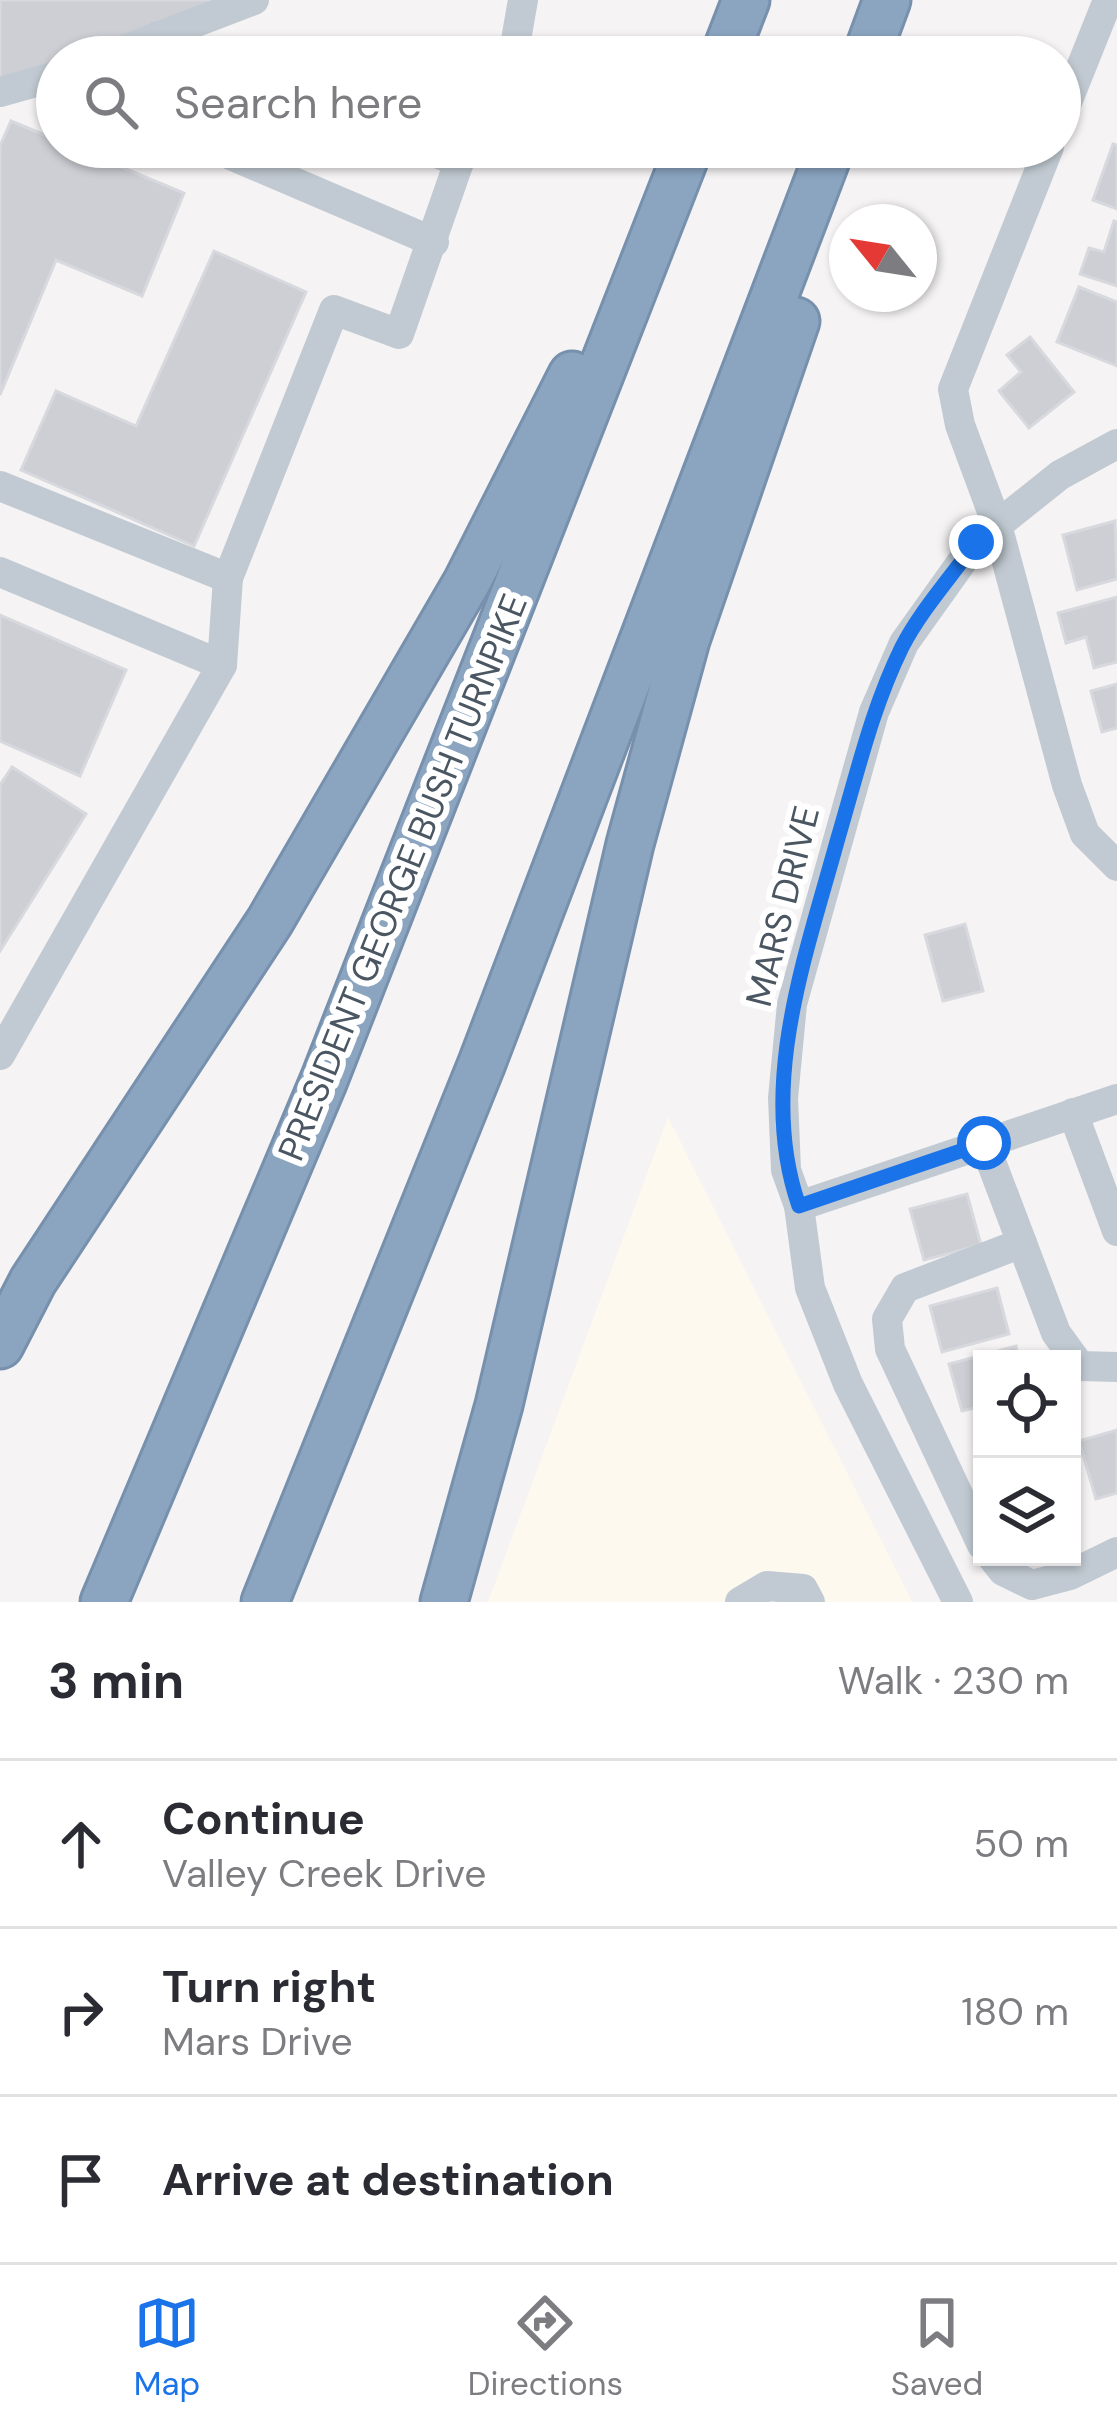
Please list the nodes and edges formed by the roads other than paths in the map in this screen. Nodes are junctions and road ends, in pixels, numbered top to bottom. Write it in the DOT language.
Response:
graph roads {
  1 [pos="254,0"];
  2 [pos="523,0"];
  3 [pos="746,0"];
  4 [pos="887,0"];
  5 [pos="1108,0"];
  6 [pos="158,36"];
  7 [pos="517,36"];
  8 [pos="732,36"];
  9 [pos="874,36"];
  10 [pos="1081,68"];
  11 [pos="36,83"];
  12 [pos="0,92"];
  13 [pos="261,168"];
  14 [pos="460,168"];
  15 [pos="680,168"];
  16 [pos="681,168"];
  17 [pos="827,168"];
  18 [pos="830,168"];
  19 [pos="1041,168"];
  20 [pos="434,242"];
  21 [pos="1117,444"];
  22 [pos="0,486"];
  23 [pos="997,525"];
  24 [pos="0,572"];
  25 [pos="228,578"];
  26 [pos="222,665"];
  27 [pos="1117,866"];
  28 [pos="0,1055"];
  29 [pos="1117,1099"];
  30 [pos="1073,1113"];
  31 [pos="984,1143"];
  32 [pos="799,1206"];
  33 [pos="1117,1231"];
  34 [pos="1022,1243"];
  35 [pos="0,1345"];
  36 [pos="1117,1367"];
  37 [pos="973,1526"];
  38 [pos="1117,1552"];
  39 [pos="999,1566"];
  40 [pos="104,1602"];
  41 [pos="266,1602"];
  42 [pos="445,1602"];
  43 [pos="740,1602"];
  44 [pos="810,1602"];
  45 [pos="957,1602"];
  1 -- 6 [label="street"];
  2 -- 7 [label="street"];
  3 -- 8 [label="highway"];
  4 -- 9 [label="highway"];
  5 -- 10 [label="street"];
  11 -- 12 [label="street"];
  13 -- 20 [label="street"];
  14 -- 20 [label="street"];
  15 -- 35 [label="highway"];
  16 -- 40 [label="highway, PRESIDENT GEORGE BUSH TURNPIKE"];
  17 -- 41 [label="highway"];
  18 -- 42 [label="highway"];
  19 -- 23 [label="street"];
  20 -- 25 [label="street"];
  21 -- 23 [label="street, MARS DRIVE"];
  22 -- 25 [label="street"];
  23 -- 27 [label="street"];
  23 -- 32 [label="street, MARS DRIVE"];
  24 -- 26 [label="street"];
  25 -- 26 [label="street"];
  26 -- 28 [label="street"];
  29 -- 30 [label="street"];
  30 -- 31 [label="street"];
  30 -- 33 [label="street"];
  31 -- 32 [label="street"];
  31 -- 34 [label="street"];
  32 -- 45 [label="street, MARS DRIVE"];
  34 -- 36 [label="street"];
  34 -- 37 [label="street"];
  38 -- 39 [label="street"];
  43 -- 44 [label="street"];
}
